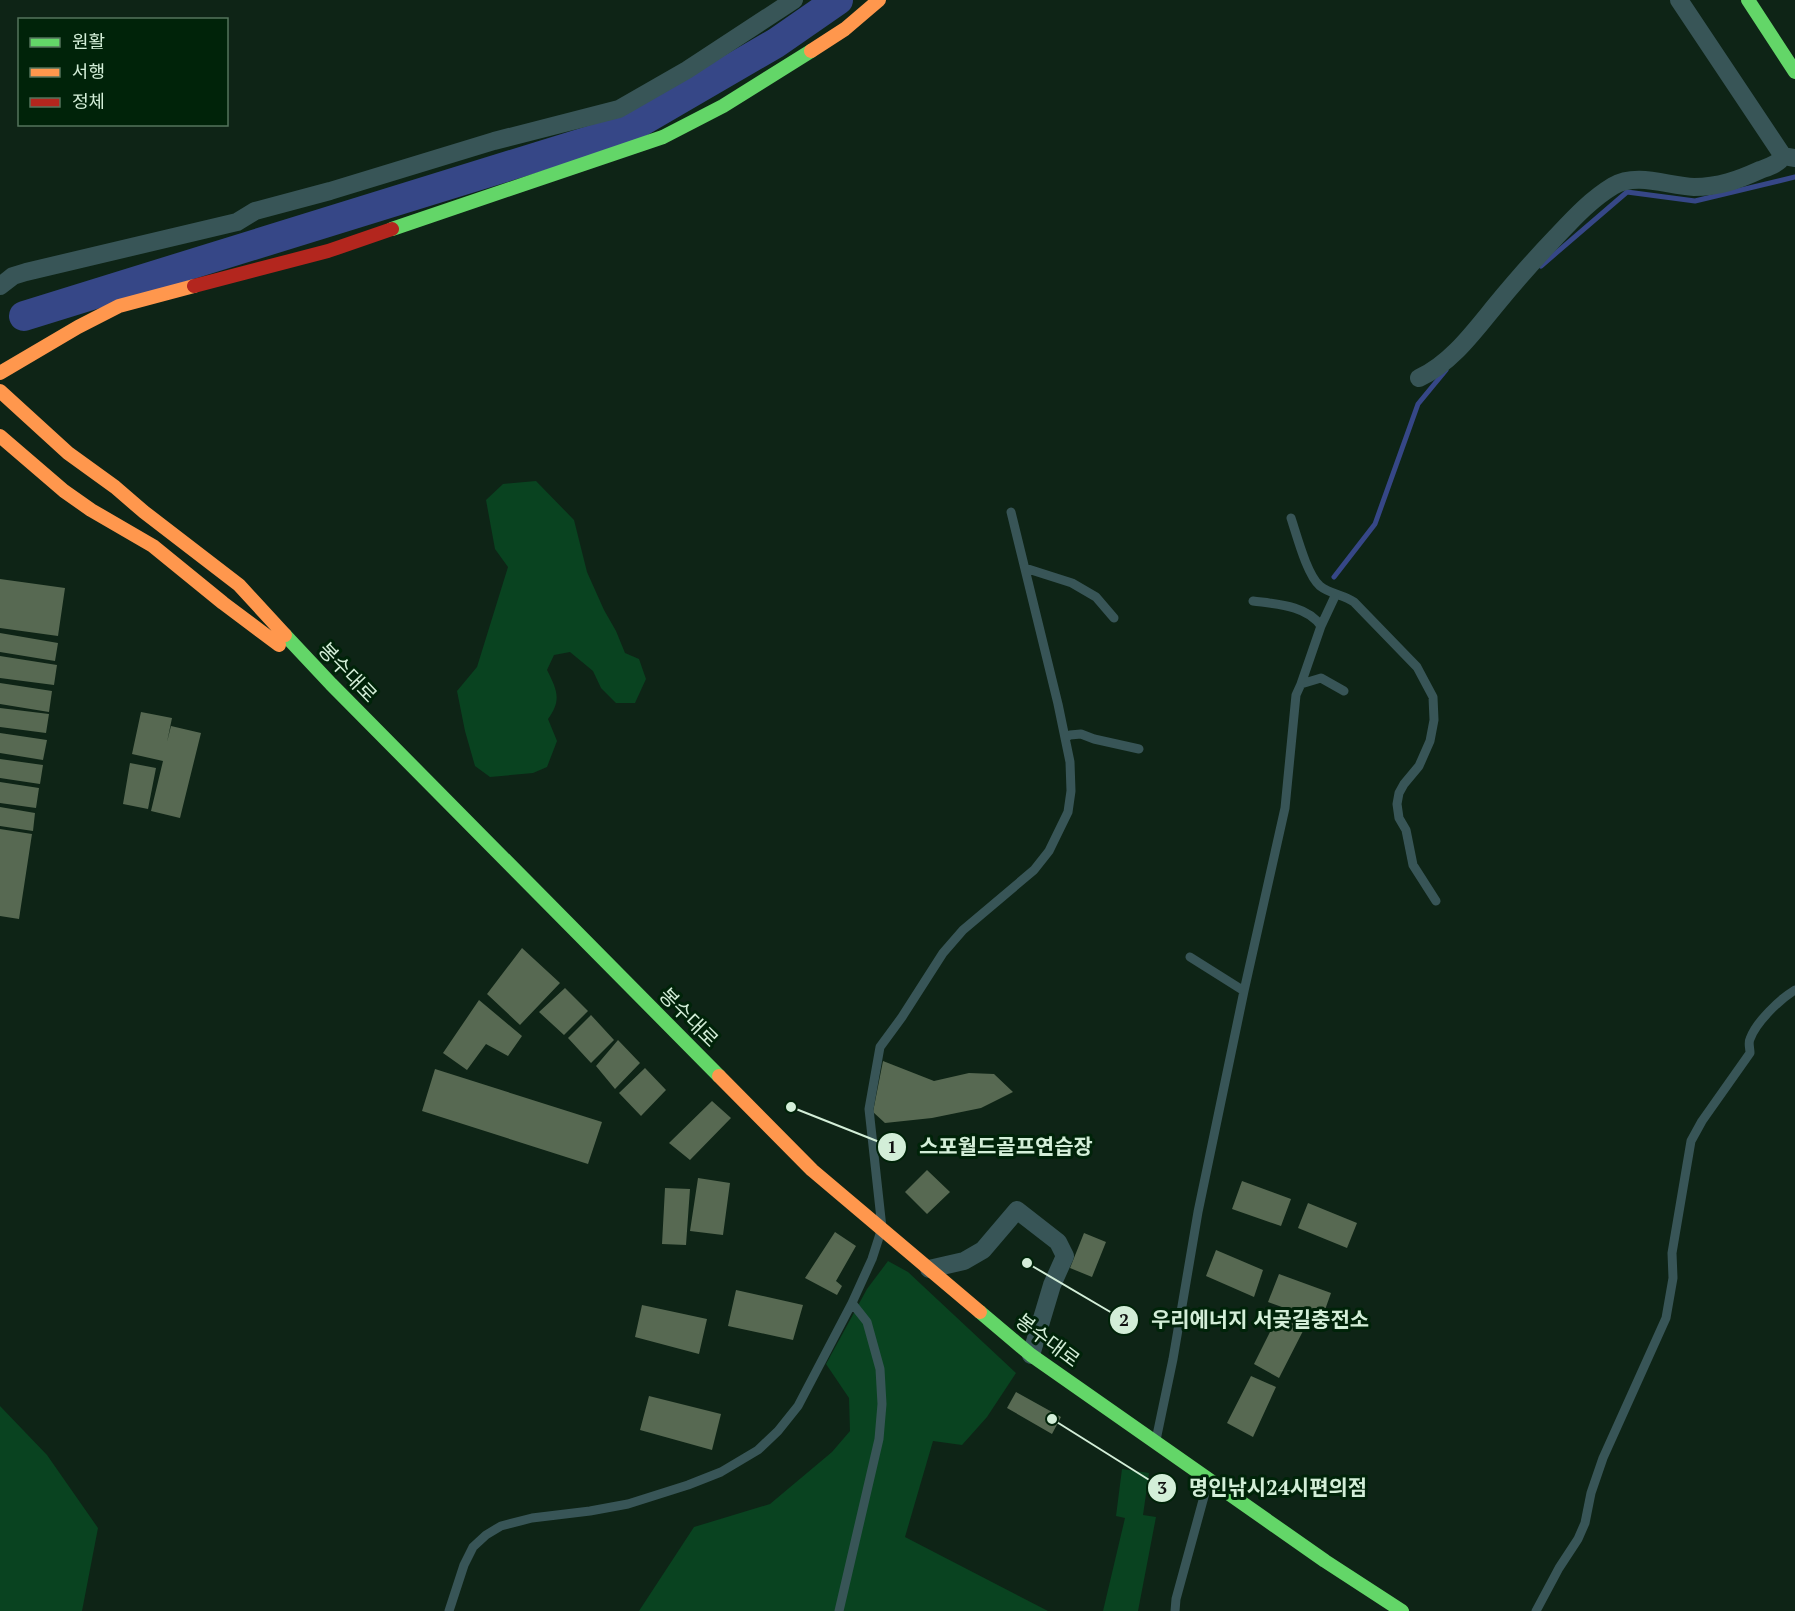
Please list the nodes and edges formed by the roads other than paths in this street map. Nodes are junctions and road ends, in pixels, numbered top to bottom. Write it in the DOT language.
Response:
graph roads {
  1 [pos="794,0"];
  2 [pos="879,0"];
  3 [pos="1678,0"];
  4 [pos="1748,0"];
  5 [pos="1795,72"];
  6 [pos="1789,157"];
  7 [pos="0,286"];
  8 [pos="0,373"];
  9 [pos="1419,378"];
  10 [pos="0,391"];
  11 [pos="0,436"];
  12 [pos="0,453"];
  13 [pos="30,460"];
  14 [pos="64,472"];
  15 [pos="84,482"];
  16 [pos="144,512"];
  17 [pos="1011,512"];
  18 [pos="1291,518"];
  19 [pos="1026,568"];
  20 [pos="1336,594"];
  21 [pos="1252,601"];
  22 [pos="1114,618"];
  23 [pos="1321,626"];
  24 [pos="331,684"];
  25 [pos="1301,684"];
  26 [pos="1344,691"];
  27 [pos="1065,738"];
  28 [pos="1139,749"];
  29 [pos="1436,901"];
  30 [pos="1190,957"];
  31 [pos="1795,990"];
  32 [pos="1244,992"];
  33 [pos="882,1228"];
  34 [pos="929,1269"];
  35 [pos="852,1304"];
  36 [pos="1031,1355"];
  37 [pos="1156,1442"];
  38 [pos="1209,1479"];
  39 [pos="449,1611"];
  40 [pos="839,1611"];
  41 [pos="1175,1611"];
  42 [pos="1401,1611"];
  43 [pos="1536,1611"];
  1 -- 7 [label="street"];
  2 -- 8 [label="main road"];
  3 -- 6 [label="street"];
  4 -- 5 [label="main road"];
  6 -- 9 [label="street"];
  10 -- 16 [label="main road, 봉수대로"];
  11 -- 13 [label="main road"];
  12 -- 13 [label="main road"];
  13 -- 14 [label="main road"];
  13 -- 24 [label="main road"];
  15 -- 16 [label="main road"];
  16 -- 24 [label="main road, 봉수대로"];
  17 -- 19 [label="lane"];
  18 -- 20 [label="lane"];
  19 -- 22 [label="lane"];
  19 -- 27 [label="lane"];
  20 -- 23 [label="lane"];
  20 -- 29 [label="lane"];
  21 -- 23 [label="lane"];
  23 -- 25 [label="lane"];
  24 -- 33 [label="main road, 봉수대로"];
  25 -- 26 [label="lane"];
  25 -- 32 [label="lane"];
  27 -- 28 [label="lane"];
  27 -- 33 [label="lane"];
  30 -- 32 [label="lane"];
  31 -- 43 [label="lane"];
  32 -- 37 [label="lane"];
  33 -- 34 [label="main road, 봉수대로"];
  33 -- 35 [label="lane"];
  34 -- 36 [label="main road, 봉수대로"];
  34 -- 36 [label="street"];
  35 -- 39 [label="lane"];
  35 -- 40 [label="lane"];
  36 -- 37 [label="main road, 봉수대로"];
  37 -- 38 [label="main road, 봉수대로"];
  38 -- 41 [label="lane"];
  38 -- 42 [label="main road, 봉수대로"];
}
